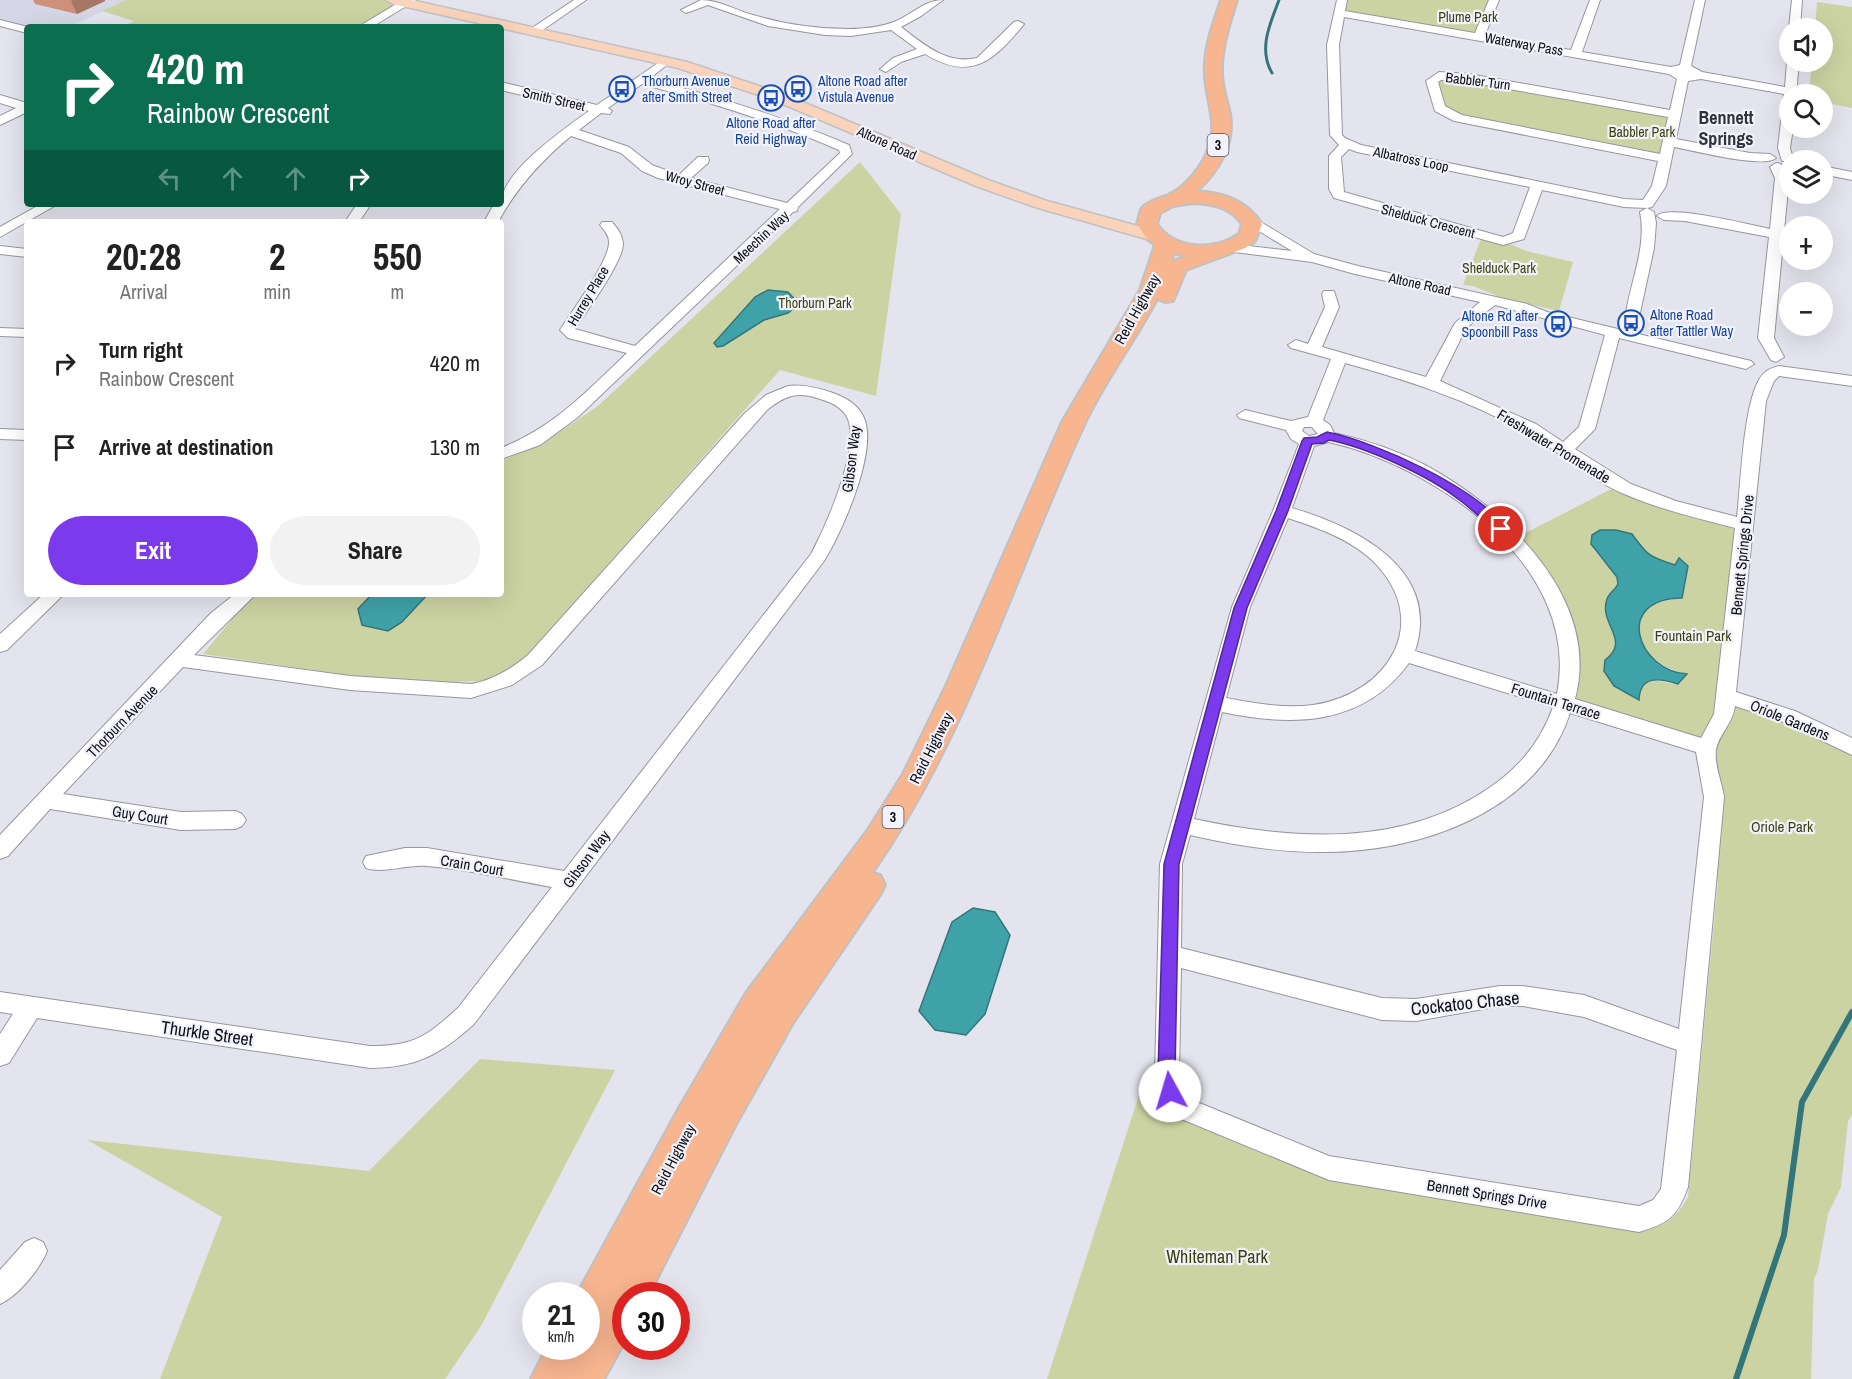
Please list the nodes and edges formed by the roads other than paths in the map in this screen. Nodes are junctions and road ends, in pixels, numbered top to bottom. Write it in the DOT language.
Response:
graph roads {
  1 [pos="427,0"];
  2 [pos="581,0"];
  3 [pos="938,0"];
  4 [pos="1229,0"];
  5 [pos="1239,0"];
  6 [pos="1342,0"];
  7 [pos="1494,0"];
  8 [pos="1595,0"];
  9 [pos="1700,0"];
  10 [pos="1797,0"];
  11 [pos="404,1"];
  12 [pos="707,1"];
  13 [pos="686,10"];
  14 [pos="1339,14"];
  15 [pos="1796,18"];
  16 [pos="0,23"];
  17 [pos="369,24"];
  18 [pos="1018,24"];
  19 [pos="892,26"];
  20 [pos="24,29"];
  21 [pos="538,29"];
  22 [pos="1479,36"];
  23 [pos="926,50"];
  24 [pos="1576,53"];
  25 [pos="673,64"];
  26 [pos="886,69"];
  27 [pos="1681,72"];
  28 [pos="644,81"];
  29 [pos="504,88"];
  30 [pos="1779,92"];
  31 [pos="0,99"];
  32 [pos="24,106"];
  33 [pos="24,109"];
  34 [pos="604,111"];
  35 [pos="1675,115"];
  36 [pos="0,121"];
  37 [pos="574,133"];
  38 [pos="1669,142"];
  39 [pos="1346,145"];
  40 [pos="1665,159"];
  41 [pos="704,160"];
  42 [pos="1779,162"];
  43 [pos="1833,172"];
  44 [pos="1852,176"];
  45 [pos="681,180"];
  46 [pos="1537,185"];
  47 [pos="1659,186"];
  48 [pos="1779,193"];
  49 [pos="504,199"];
  50 [pos="1176,199"];
  51 [pos="1227,203"];
  52 [pos="46,207"];
  53 [pos="792,208"];
  54 [pos="1647,208"];
  55 [pos="1664,211"];
  56 [pos="1148,214"];
  57 [pos="24,219"];
  58 [pos="25,219"];
  59 [pos="1249,219"];
  60 [pos="1093,220"];
  61 [pos="607,225"];
  62 [pos="0,233"];
  63 [pos="1649,234"];
  64 [pos="1775,234"];
  65 [pos="1162,240"];
  66 [pos="1224,249"];
  67 [pos="0,250"];
  68 [pos="24,253"];
  69 [pos="1313,258"];
  70 [pos="1448,290"];
  71 [pos="1329,294"];
  72 [pos="1492,300"];
  73 [pos="1527,308"];
  74 [pos="1633,313"];
  75 [pos="1460,326"];
  76 [pos="0,332"];
  77 [pos="1612,332"];
  78 [pos="24,333"];
  79 [pos="1766,338"];
  80 [pos="1296,345"];
  81 [pos="1313,350"];
  82 [pos="639,352"];
  83 [pos="1340,357"];
  84 [pos="1750,358"];
  85 [pos="1777,366"];
  86 [pos="1852,381"];
  87 [pos="1431,383"];
  88 [pos="1762,391"];
  89 [pos="1245,415"];
  90 [pos="1311,432"];
  91 [pos="0,434"];
  92 [pos="24,435"];
  93 [pos="1565,449"];
  94 [pos="504,453"];
  95 [pos="1282,511"];
  96 [pos="1745,525"];
  97 [pos="52,597"];
  98 [pos="243,597"];
  99 [pos="0,645"];
  100 [pos="1406,655"];
  101 [pos="179,660"];
  102 [pos="1726,696"];
  103 [pos="1214,703"];
  104 [pos="1564,703"];
  105 [pos="1707,747"];
  106 [pos="1852,747"];
  107 [pos="45,800"];
  108 [pos="235,820"];
  109 [pos="1182,825"];
  110 [pos="0,850"];
  111 [pos="374,862"];
  112 [pos="569,881"];
  113 [pos="1168,959"];
  114 [pos="0,1002"];
  115 [pos="31,1007"];
  116 [pos="1690,1044"];
  117 [pos="414,1054"];
  118 [pos="0,1055"];
  119 [pos="34,1251"];
  120 [pos="634,1282"];
  121 [pos="0,1290"];
  122 [pos="600,1293"];
  123 [pos="612,1323"];
  124 [pos="563,1360"];
  125 [pos="552,1379"];
  126 [pos="581,1379"];
  1 -- 21 [label="main road, Altone Road"];
  2 -- 21 [label="street"];
  3 -- 19 [label="street"];
  4 -- 50 [label="highway, 3"];
  5 -- 51 [label="highway, 3"];
  6 -- 14 [label="street"];
  7 -- 22 [label="street"];
  8 -- 24 [label="street"];
  9 -- 27 [label="street"];
  10 -- 15 [label="street"];
  11 -- 17 [label="street"];
  11 -- 21 [label="main road, Altone Road"];
  12 -- 13 [label="street"];
  12 -- 19 [label="street"];
  14 -- 22 [label="street, Waterway Pass"];
  14 -- 39 [label="street"];
  16 -- 20 [label="street"];
  18 -- 23 [label="street"];
  19 -- 23 [label="street"];
  21 -- 25 [label="main road, Altone Road"];
  22 -- 24 [label="street, Waterway Pass"];
  23 -- 26 [label="street"];
  24 -- 27 [label="street, Waterway Pass"];
  25 -- 28 [label="street"];
  25 -- 60 [label="main road, Altone Road"];
  27 -- 30 [label="street"];
  27 -- 35 [label="street"];
  28 -- 34 [label="street"];
  28 -- 53 [label="street, Meechin Way"];
  29 -- 34 [label="street, Smith Street"];
  31 -- 32 [label="street"];
  33 -- 36 [label="street"];
  34 -- 37 [label="street"];
  35 -- 38 [label="street"];
  35 -- 40 [label="street, Babbler Turn"];
  37 -- 45 [label="street, Wroy Street"];
  37 -- 49 [label="street"];
  38 -- 40 [label="street"];
  38 -- 42 [label="street"];
  39 -- 46 [label="street, Albatross Loop"];
  39 -- 46 [label="street, Shelduck Crescent"];
  40 -- 47 [label="street"];
  41 -- 45 [label="street"];
  43 -- 44 [label="street"];
  45 -- 53 [label="street, Wroy Street"];
  46 -- 54 [label="street, Albatross Loop"];
  47 -- 54 [label="street"];
  47 -- 55 [label="street"];
  48 -- 64 [label="street"];
  50 -- 51 [label="highway"];
  50 -- 56 [label="highway"];
  51 -- 59 [label="highway"];
  52 -- 58 [label="street"];
  53 -- 82 [label="street, Meechin Way"];
  54 -- 55 [label="street, Albatross Loop"];
  54 -- 63 [label="street"];
  55 -- 63 [label="street"];
  55 -- 64 [label="street, Albatross Loop"];
  56 -- 60 [label="main road, Altone Road"];
  56 -- 65 [label="highway"];
  57 -- 62 [label="street"];
  59 -- 66 [label="highway"];
  59 -- 69 [label="street, Altone Road"];
  60 -- 65 [label="main road, Altone Road"];
  61 -- 82 [label="street, Hurrey Place"];
  63 -- 74 [label="street"];
  64 -- 79 [label="street"];
  65 -- 66 [label="highway"];
  65 -- 122 [label="highway, Reid Highway / 3"];
  66 -- 69 [label="street, Altone Road"];
  66 -- 120 [label="highway, Reid Highway / 3"];
  67 -- 68 [label="street"];
  69 -- 70 [label="street, Altone Road"];
  70 -- 72 [label="street, Altone Road"];
  70 -- 75 [label="street"];
  71 -- 81 [label="street"];
  72 -- 73 [label="street, Altone Road"];
  72 -- 75 [label="street"];
  73 -- 77 [label="street, Altone Road"];
  73 -- 84 [label="street, Altone Road"];
  75 -- 87 [label="street"];
  76 -- 78 [label="street"];
  77 -- 84 [label="street, Altone Road"];
  77 -- 93 [label="street"];
  79 -- 84 [label="street"];
  79 -- 85 [label="street"];
  80 -- 81 [label="street, Freshwater Promenade"];
  81 -- 83 [label="street, Freshwater Promenade"];
  82 -- 94 [label="street, Meechin Way"];
  83 -- 87 [label="street, Freshwater Promenade"];
  83 -- 90 [label="street, Bennett Springs Drive"];
  84 -- 85 [label="street"];
  84 -- 88 [label="street"];
  85 -- 86 [label="street"];
  85 -- 88 [label="street, Bennett Springs Drive"];
  87 -- 93 [label="street, Freshwater Promenade"];
  88 -- 96 [label="street, Bennett Springs Drive"];
  89 -- 90 [label="street"];
  90 -- 95 [label="street, Bennett Springs Drive"];
  90 -- 104 [label="street"];
  91 -- 92 [label="street"];
  93 -- 96 [label="street, Freshwater Promenade"];
  95 -- 100 [label="street"];
  95 -- 103 [label="street, Bennett Springs Drive"];
  96 -- 102 [label="street, Bennett Springs Drive"];
  97 -- 99 [label="street"];
  98 -- 101 [label="street, Thorburn Avenue"];
  100 -- 103 [label="street"];
  100 -- 104 [label="street, Fountain Terrace"];
  101 -- 107 [label="street, Thorburn Avenue"];
  101 -- 112 [label="street, Gibson Way"];
  102 -- 105 [label="street, Bennett Springs Drive"];
  102 -- 106 [label="street, Oriole Gardens"];
  103 -- 109 [label="street, Bennett Springs Drive"];
  104 -- 105 [label="street, Fountain Terrace"];
  104 -- 109 [label="street"];
  105 -- 116 [label="street, Bennett Springs Drive"];
  107 -- 108 [label="street, Guy Court"];
  107 -- 110 [label="street, Thorburn Avenue"];
  109 -- 113 [label="street, Bennett Springs Drive"];
  111 -- 112 [label="street, Crain Court"];
  112 -- 117 [label="street, Gibson Way"];
  113 -- 116 [label="street, Cockatoo Chase"];
  113 -- 116 [label="street, Bennett Springs Drive"];
  114 -- 115 [label="street, Thurkle Street"];
  115 -- 117 [label="street, Thurkle Street"];
  115 -- 118 [label="street"];
  119 -- 121 [label="street"];
  123 -- 126 [label="highway, Reid Highway / 3"];
  124 -- 125 [label="highway"];
}
